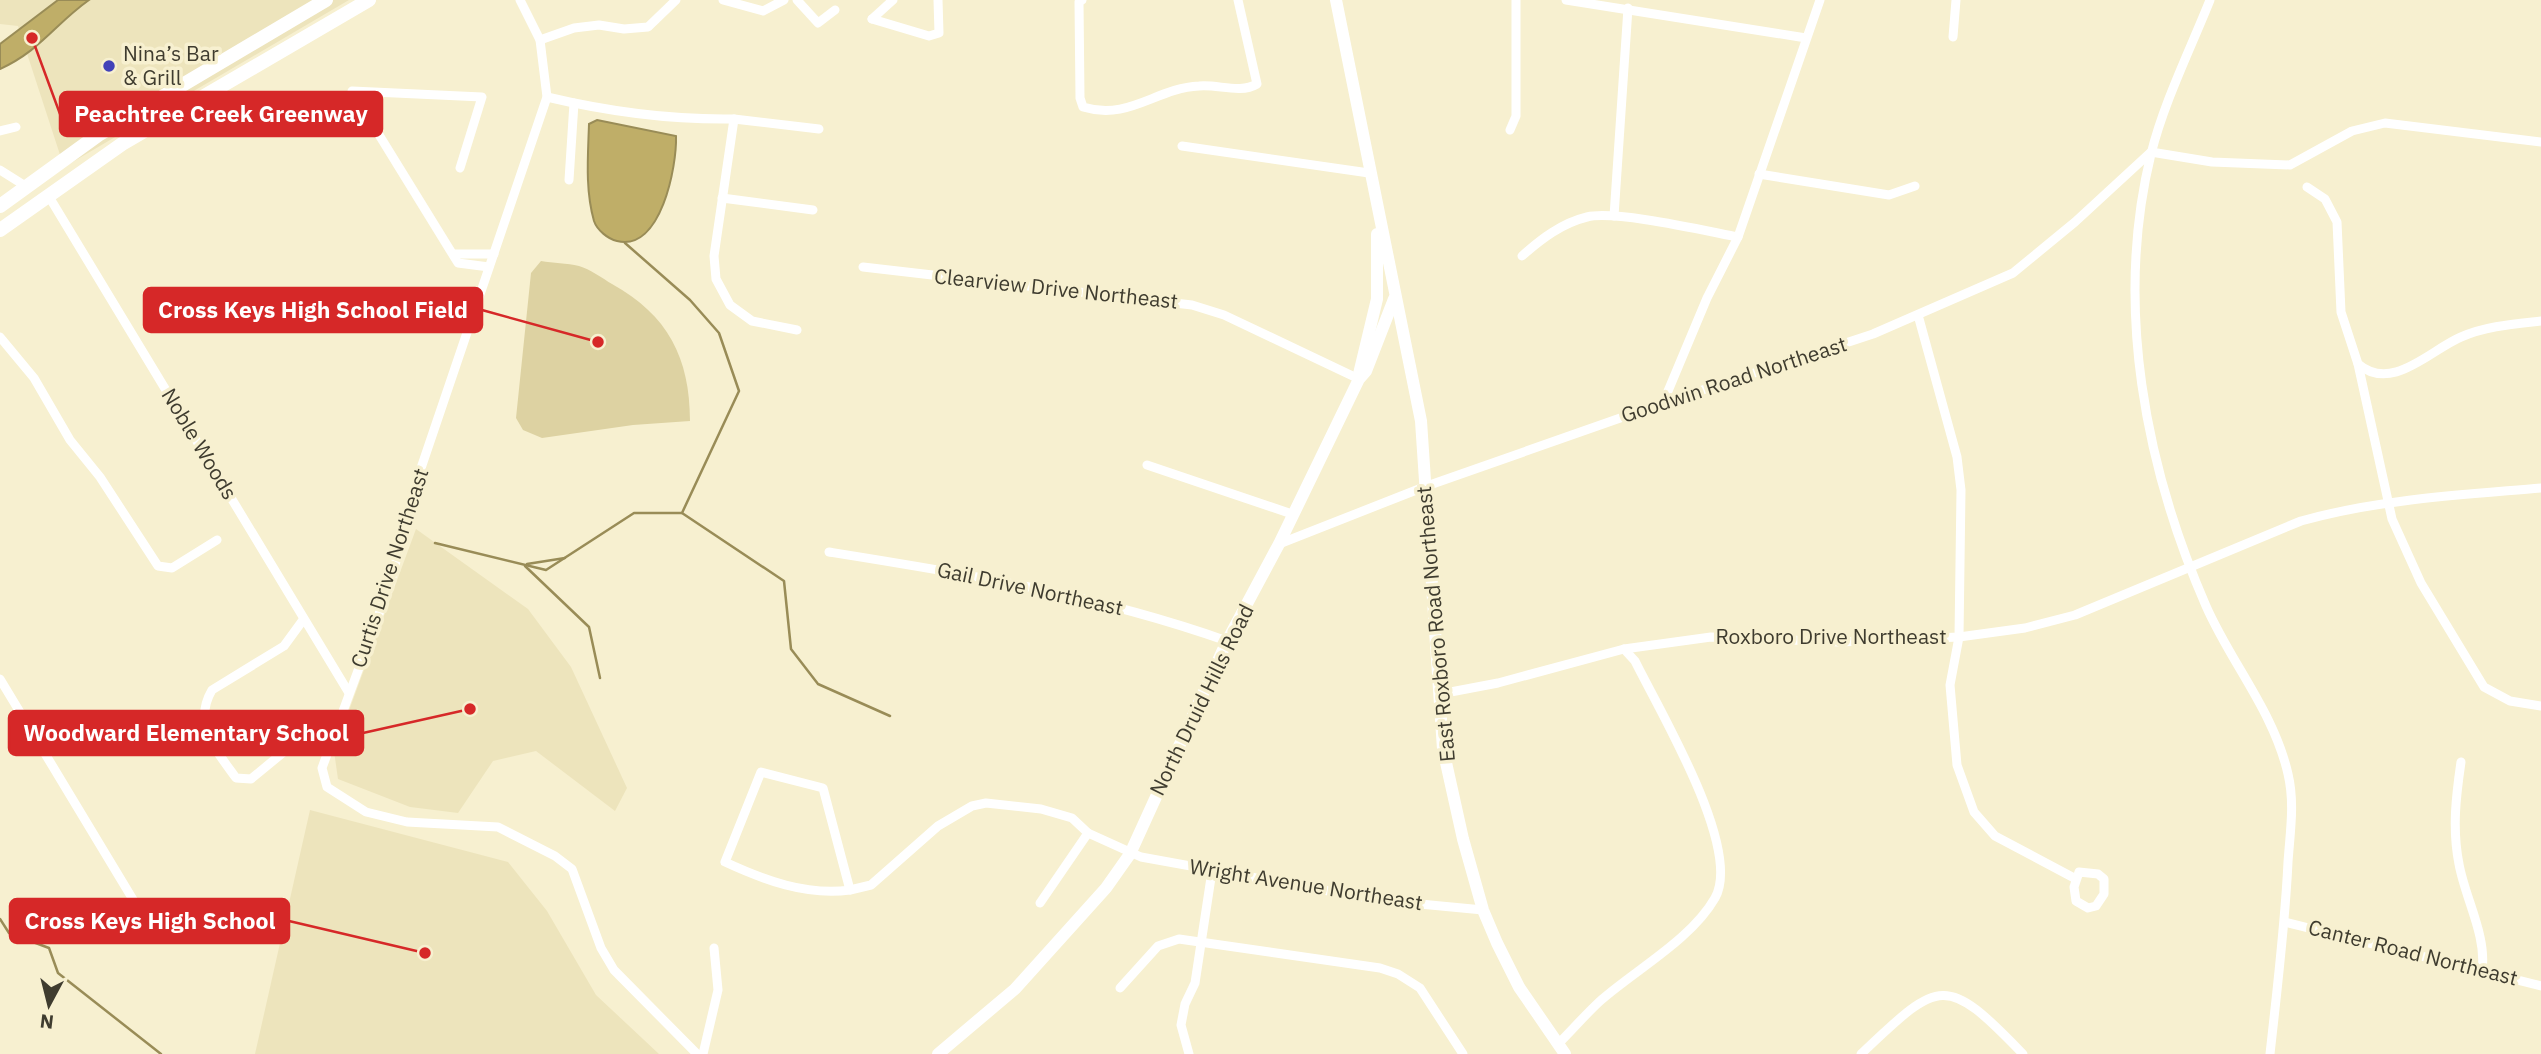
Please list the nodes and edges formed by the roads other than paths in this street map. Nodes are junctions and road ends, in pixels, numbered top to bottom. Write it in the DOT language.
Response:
graph roads {
  1 [pos="326,0"];
  2 [pos="369,0"];
  3 [pos="520,0"];
  4 [pos="676,0"];
  5 [pos="723,0"];
  6 [pos="784,0"];
  7 [pos="797,0"];
  8 [pos="893,0"];
  9 [pos="938,0"];
  10 [pos="1082,0"];
  11 [pos="1238,0"];
  12 [pos="1336,0"];
  13 [pos="1516,0"];
  14 [pos="1566,0"];
  15 [pos="1820,0"];
  16 [pos="1956,0"];
  17 [pos="2210,0"];
  18 [pos="1628,9"];
  19 [pos="835,10"];
  20 [pos="1953,37"];
  21 [pos="1806,38"];
  22 [pos="540,40"];
  23 [pos="547,97"];
  24 [pos="574,103"];
  25 [pos="734,118"];
  26 [pos="16,127"];
  27 [pos="819,129"];
  28 [pos="1510,130"];
  29 [pos="0,131"];
  30 [pos="2541,142"];
  31 [pos="1182,146"];
  32 [pos="2151,152"];
  33 [pos="460,168"];
  34 [pos="0,172"];
  35 [pos="1369,173"];
  36 [pos="1759,174"];
  37 [pos="569,180"];
  38 [pos="1915,186"];
  39 [pos="27,187"];
  40 [pos="2306,187"];
  41 [pos="48,195"];
  42 [pos="723,198"];
  43 [pos="0,206"];
  44 [pos="1377,209"];
  45 [pos="813,210"];
  46 [pos="1614,216"];
  47 [pos="0,230"];
  48 [pos="1738,237"];
  49 [pos="453,254"];
  50 [pos="494,254"];
  51 [pos="1522,256"];
  52 [pos="489,267"];
  53 [pos="863,267"];
  54 [pos="1395,295"];
  55 [pos="1918,315"];
  56 [pos="2541,321"];
  57 [pos="797,330"];
  58 [pos="0,337"];
  59 [pos="2358,364"];
  60 [pos="1359,379"];
  61 [pos="1663,402"];
  62 [pos="1147,465"];
  63 [pos="1424,487"];
  64 [pos="2541,488"];
  65 [pos="2387,501"];
  66 [pos="1292,514"];
  67 [pos="217,540"];
  68 [pos="1279,544"];
  69 [pos="829,552"];
  70 [pos="2191,566"];
  71 [pos="303,620"];
  72 [pos="1959,637"];
  73 [pos="1227,641"];
  74 [pos="1625,649"];
  75 [pos="0,679"];
  76 [pos="349,693"];
  77 [pos="1440,694"];
  78 [pos="2541,706"];
  79 [pos="327,750"];
  80 [pos="2461,762"];
  81 [pos="1088,833"];
  82 [pos="1130,854"];
  83 [pos="1212,871"];
  84 [pos="2076,879"];
  85 [pos="850,890"];
  86 [pos="1040,903"];
  87 [pos="1483,910"];
  88 [pos="2285,922"];
  89 [pos="155,936"];
  90 [pos="1202,941"];
  91 [pos="715,948"];
  92 [pos="2482,970"];
  93 [pos="2541,986"];
  94 [pos="1120,988"];
  95 [pos="1562,1049"];
  96 [pos="697,1054"];
  97 [pos="703,1054"];
  98 [pos="938,1054"];
  99 [pos="1189,1054"];
  100 [pos="1462,1054"];
  101 [pos="1861,1054"];
  102 [pos="2023,1054"];
  103 [pos="2270,1054"];
  1 -- 39 [label="main road"];
  2 -- 41 [label="main road"];
  3 -- 22 [label="street, Curtis Drive Northeast"];
  4 -- 22 [label="street"];
  5 -- 6 [label="street"];
  7 -- 19 [label="street"];
  8 -- 9 [label="street"];
  10 -- 11 [label="street"];
  12 -- 35 [label="main road"];
  13 -- 28 [label="street"];
  14 -- 18 [label="street"];
  15 -- 21 [label="street"];
  16 -- 20 [label="street"];
  17 -- 32 [label="street"];
  18 -- 21 [label="street"];
  18 -- 46 [label="street"];
  21 -- 36 [label="street"];
  22 -- 23 [label="street, Curtis Drive Northeast"];
  23 -- 24 [label="street"];
  23 -- 50 [label="street, Curtis Drive Northeast"];
  24 -- 25 [label="street"];
  24 -- 37 [label="street"];
  25 -- 27 [label="street"];
  25 -- 42 [label="street"];
  26 -- 29 [label="street"];
  30 -- 32 [label="street"];
  31 -- 35 [label="street"];
  32 -- 55 [label="street, Goodwin Road Northeast"];
  32 -- 70 [label="street"];
  33 -- 49 [label="street"];
  34 -- 39 [label="street"];
  35 -- 44 [label="main road"];
  36 -- 38 [label="street"];
  36 -- 48 [label="street"];
  39 -- 43 [label="main road"];
  40 -- 59 [label="street"];
  41 -- 47 [label="main road"];
  41 -- 71 [label="street, Noble Woods"];
  42 -- 45 [label="street"];
  42 -- 57 [label="street"];
  44 -- 54 [label="main road, East Roxboro Road Northeast"];
  44 -- 60 [label="main road"];
  46 -- 48 [label="street"];
  46 -- 51 [label="street"];
  48 -- 61 [label="street"];
  49 -- 50 [label="street"];
  49 -- 52 [label="street"];
  50 -- 52 [label="street, Curtis Drive Northeast"];
  52 -- 76 [label="street, Curtis Drive Northeast"];
  53 -- 60 [label="street, Clearview Drive Northeast"];
  54 -- 60 [label="main road, North Druid Hills Road"];
  54 -- 63 [label="main road, East Roxboro Road Northeast"];
  55 -- 61 [label="street, Goodwin Road Northeast"];
  55 -- 72 [label="street"];
  56 -- 59 [label="street"];
  58 -- 67 [label="street"];
  59 -- 65 [label="street"];
  60 -- 66 [label="main road, North Druid Hills Road"];
  61 -- 63 [label="street, Goodwin Road Northeast"];
  62 -- 66 [label="street"];
  63 -- 68 [label="street, Goodwin Road Northeast"];
  63 -- 77 [label="main road, East Roxboro Road Northeast"];
  64 -- 65 [label="street, Roxboro Drive Northeast"];
  65 -- 70 [label="street, Roxboro Drive Northeast"];
  65 -- 78 [label="street"];
  66 -- 68 [label="main road, North Druid Hills Road"];
  68 -- 73 [label="main road, North Druid Hills Road"];
  69 -- 73 [label="street, Gail Drive Northeast"];
  70 -- 72 [label="street, Roxboro Drive Northeast"];
  70 -- 88 [label="street"];
  71 -- 76 [label="street, Noble Woods"];
  71 -- 79 [label="street"];
  72 -- 74 [label="street, Roxboro Drive Northeast"];
  72 -- 84 [label="street"];
  73 -- 82 [label="main road, North Druid Hills Road"];
  74 -- 77 [label="street, Roxboro Drive Northeast"];
  74 -- 95 [label="street"];
  75 -- 89 [label="street"];
  76 -- 79 [label="street, Curtis Drive Northeast"];
  77 -- 87 [label="main road, East Roxboro Road Northeast"];
  79 -- 96 [label="street, Curtis Drive Northeast"];
  80 -- 92 [label="street"];
  81 -- 82 [label="street, Wright Avenue Northeast"];
  81 -- 85 [label="street, Wright Avenue Northeast"];
  81 -- 86 [label="street"];
  82 -- 83 [label="street, Wright Avenue Northeast"];
  82 -- 98 [label="main road, North Druid Hills Road"];
  83 -- 87 [label="street, Wright Avenue Northeast"];
  83 -- 90 [label="street"];
  85 -- 85 [label="street"];
  87 -- 95 [label="main road, East Roxboro Road Northeast"];
  88 -- 92 [label="street, Canter Road Northeast"];
  88 -- 103 [label="street"];
  90 -- 94 [label="street"];
  90 -- 99 [label="street"];
  90 -- 100 [label="street"];
  91 -- 97 [label="street"];
  92 -- 93 [label="street, Canter Road Northeast"];
  101 -- 102 [label="street"];
}
